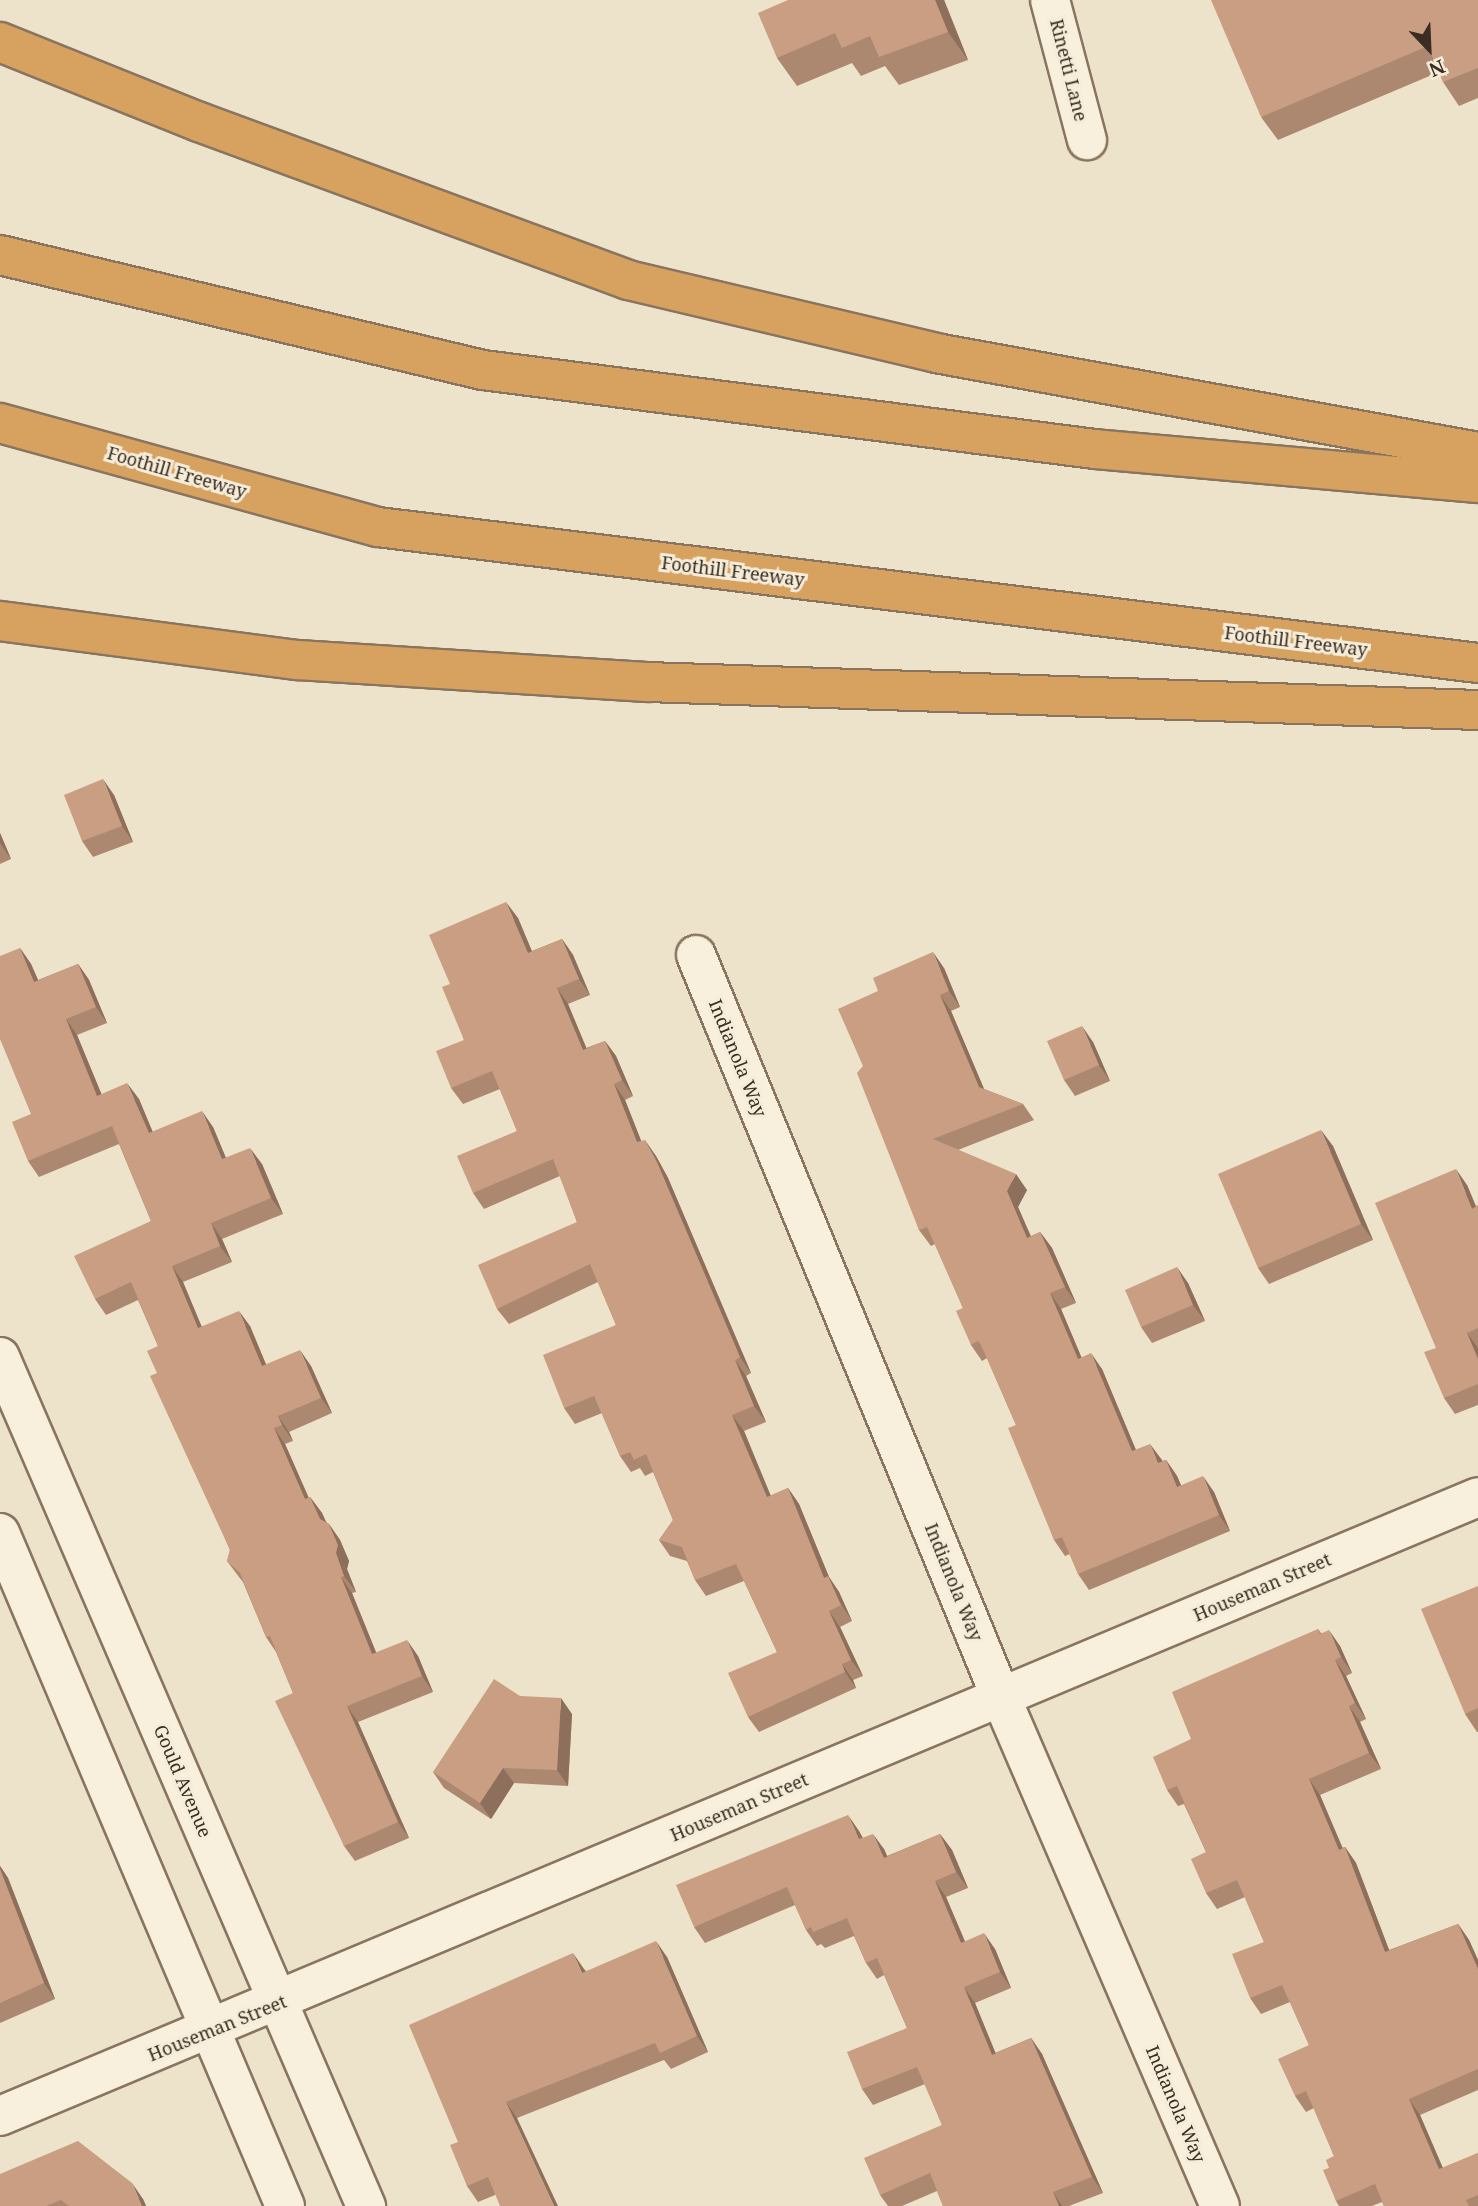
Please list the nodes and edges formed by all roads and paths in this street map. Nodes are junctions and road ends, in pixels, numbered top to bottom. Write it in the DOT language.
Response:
graph roads {
  1 [pos="1050,0"];
  2 [pos="0,42"];
  3 [pos="1087,140"];
  4 [pos="0,256"];
  5 [pos="0,423"];
  6 [pos="1478,452"];
  7 [pos="1478,483"];
  8 [pos="0,621"];
  9 [pos="1478,663"];
  10 [pos="1478,710"];
  11 [pos="696,955"];
  12 [pos="0,1357"];
  13 [pos="1478,1497"];
  14 [pos="0,1533"];
  15 [pos="1000,1695"];
  16 [pos="278,2003"];
  17 [pos="209,2031"];
  18 [pos="0,2116"];
  19 [pos="285,2206"];
  20 [pos="366,2206"];
  21 [pos="1220,2206"];
  1 -- 3 [label="street, Rinetti Lane"];
  2 -- 6 [label="highway"];
  4 -- 7 [label="highway"];
  5 -- 9 [label="highway, Foothill Freeway"];
  8 -- 10 [label="highway"];
  11 -- 15 [label="street, Indianola Way"];
  12 -- 16 [label="street, Gould Avenue"];
  13 -- 15 [label="street, Houseman Street"];
  14 -- 17 [label="street"];
  15 -- 16 [label="street, Houseman Street"];
  15 -- 21 [label="street, Indianola Way"];
  16 -- 17 [label="street, Houseman Street"];
  16 -- 20 [label="street, Gould Avenue"];
  17 -- 18 [label="street, Houseman Street"];
  17 -- 19 [label="street"];
}
